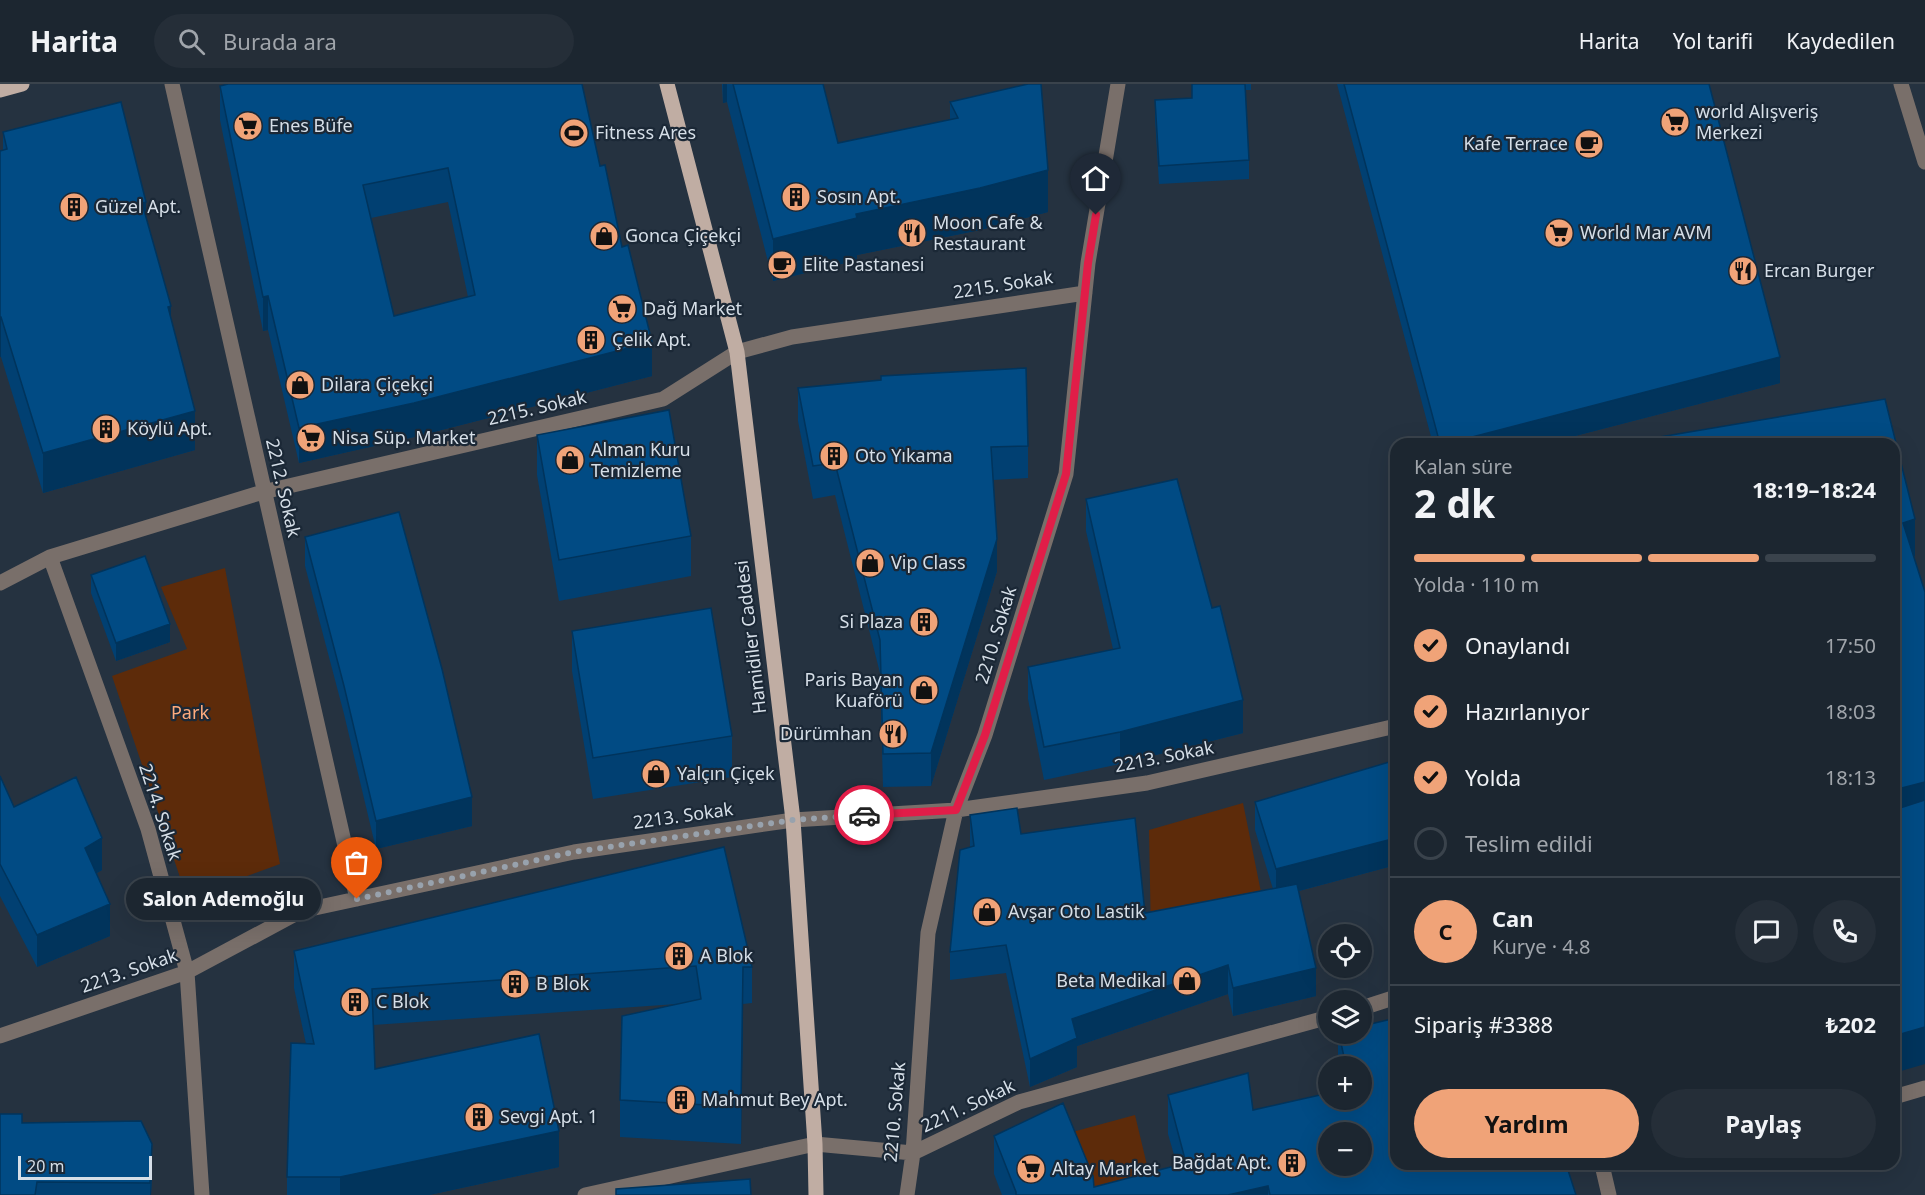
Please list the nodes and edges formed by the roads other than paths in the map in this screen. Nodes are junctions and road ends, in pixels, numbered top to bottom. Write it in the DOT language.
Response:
graph roads {
  1 [pos="22,84"];
  2 [pos="172,84"];
  3 [pos="667,84"];
  4 [pos="1118,84"];
  5 [pos="1902,84"];
  6 [pos="0,90"];
  7 [pos="1925,162"];
  8 [pos="1085,292"];
  9 [pos="737,352"];
  10 [pos="263,492"];
  11 [pos="50,557"];
  12 [pos="0,583"];
  13 [pos="1390,727"];
  14 [pos="956,810"];
  15 [pos="793,820"];
  16 [pos="357,899"];
  17 [pos="187,972"];
  18 [pos="1390,1000"];
  19 [pos="1372,1005"];
  20 [pos="1318,1020"];
  21 [pos="0,1036"];
  22 [pos="1925,1089"];
  23 [pos="1900,1095"];
  24 [pos="815,1144"];
  25 [pos="913,1154"];
  26 [pos="1604,1170"];
  27 [pos="202,1195"];
  28 [pos="585,1195"];
  29 [pos="816,1195"];
  30 [pos="907,1195"];
  31 [pos="1610,1195"];
  1 -- 6 [label="main road"];
  2 -- 10 [label="street, 2212. Sokak"];
  3 -- 9 [label="main road, Hamidiler Caddesi"];
  4 -- 8 [label="street, 2210. Sokak"];
  5 -- 7 [label="street"];
  8 -- 9 [label="street, 2215. Sokak"];
  8 -- 14 [label="street, 2210. Sokak"];
  9 -- 10 [label="street, 2215. Sokak"];
  9 -- 15 [label="main road, Hamidiler Caddesi"];
  10 -- 11 [label="street, 2215. Sokak"];
  10 -- 16 [label="street, 2212. Sokak"];
  11 -- 12 [label="street, 2215. Sokak"];
  11 -- 17 [label="street, 2214. Sokak"];
  13 -- 14 [label="street, 2213. Sokak"];
  14 -- 15 [label="street, 2213. Sokak"];
  14 -- 25 [label="street, 2210. Sokak"];
  15 -- 16 [label="street, 2213. Sokak"];
  15 -- 24 [label="main road, Hamidiler Caddesi"];
  16 -- 17 [label="street, 2213. Sokak"];
  17 -- 21 [label="street, 2213. Sokak"];
  17 -- 27 [label="street, 2214. Sokak"];
  18 -- 19 [label="street"];
  20 -- 25 [label="street, 2211. Sokak"];
  22 -- 23 [label="street"];
  24 -- 25 [label="street, 2211. Sokak"];
  24 -- 28 [label="street, 2211. Sokak"];
  24 -- 29 [label="main road, Hamidiler Caddesi"];
  25 -- 30 [label="street, 2210. Sokak"];
  26 -- 31 [label="street"];
}
